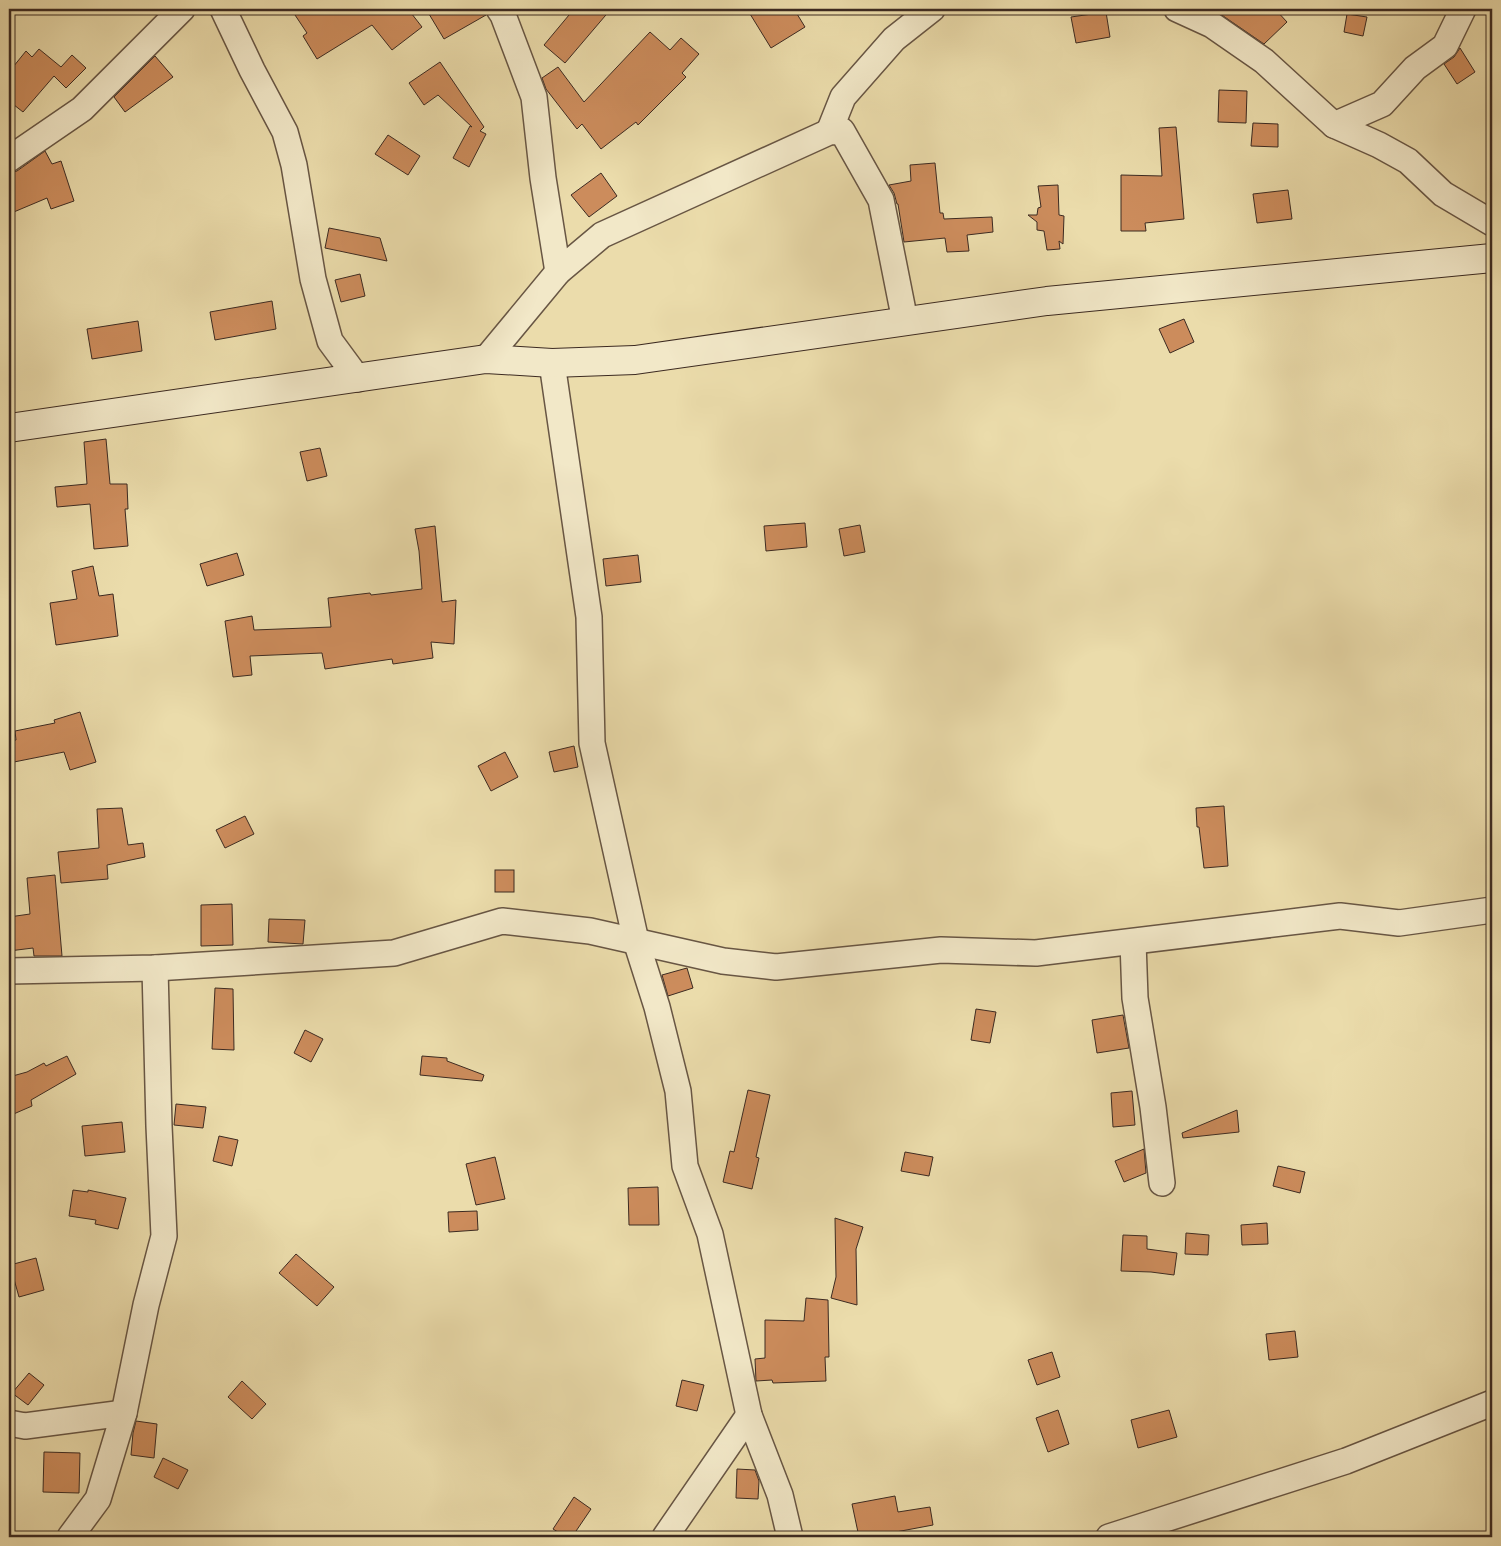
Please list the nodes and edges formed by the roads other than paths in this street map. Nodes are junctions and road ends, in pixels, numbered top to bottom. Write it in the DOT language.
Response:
graph roads {
  1 [pos="182,9"];
  2 [pos="223,9"];
  3 [pos="499,9"];
  4 [pos="932,9"];
  5 [pos="1176,9"];
  6 [pos="1462,9"];
  7 [pos="1334,125"];
  8 [pos="829,132"];
  9 [pos="9,160"];
  10 [pos="1492,223"];
  11 [pos="1492,258"];
  12 [pos="558,272"];
  13 [pos="905,321"];
  14 [pos="486,359"];
  15 [pos="552,363"];
  16 [pos="358,378"];
  17 [pos="9,428"];
  18 [pos="1492,910"];
  19 [pos="636,941"];
  20 [pos="1133,942"];
  21 [pos="155,968"];
  22 [pos="9,971"];
  23 [pos="1162,1183"];
  24 [pos="1492,1403"];
  25 [pos="124,1413"];
  26 [pos="749,1415"];
  27 [pos="9,1423"];
  28 [pos="70,1537"];
  29 [pos="665,1537"];
  30 [pos="790,1537"];
  31 [pos="1109,1537"];
  1 -- 9 [label="street"];
  2 -- 16 [label="street"];
  3 -- 12 [label="street"];
  4 -- 8 [label="street"];
  5 -- 7 [label="street"];
  6 -- 7 [label="street"];
  7 -- 10 [label="street"];
  8 -- 12 [label="street"];
  8 -- 13 [label="street"];
  11 -- 13 [label="main road"];
  12 -- 14 [label="street"];
  13 -- 15 [label="main road"];
  14 -- 15 [label="main road"];
  14 -- 16 [label="main road"];
  15 -- 19 [label="street"];
  16 -- 17 [label="main road"];
  18 -- 20 [label="street"];
  19 -- 20 [label="street"];
  19 -- 21 [label="street"];
  19 -- 26 [label="street"];
  20 -- 23 [label="street"];
  21 -- 22 [label="street"];
  21 -- 25 [label="street"];
  24 -- 31 [label="street"];
  25 -- 27 [label="street"];
  25 -- 28 [label="street"];
  26 -- 29 [label="street"];
  26 -- 30 [label="street"];
}
